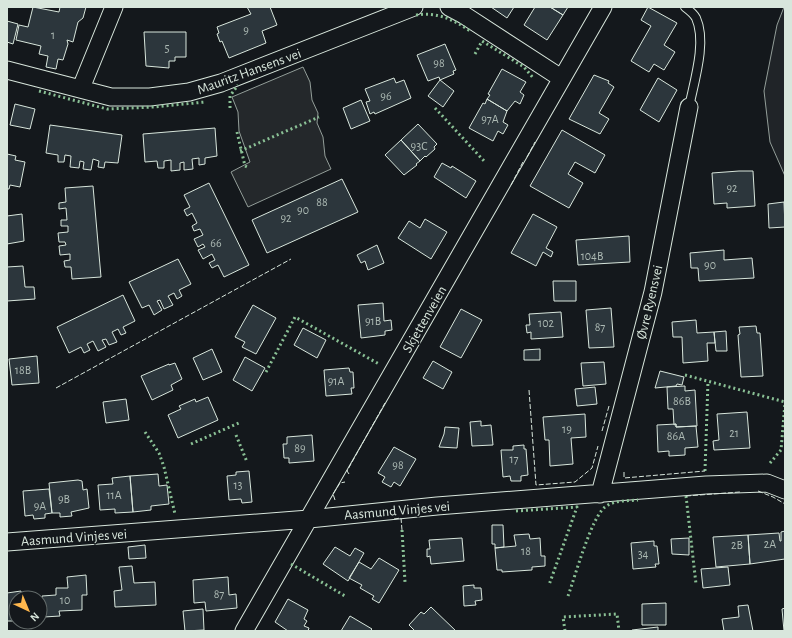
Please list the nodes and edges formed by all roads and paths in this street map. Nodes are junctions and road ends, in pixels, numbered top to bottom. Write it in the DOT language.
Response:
graph roads {
  1 [pos="114,7"];
  2 [pos="414,7"];
  3 [pos="449,7"];
  4 [pos="602,7"];
  5 [pos="685,7"];
  6 [pos="7,70"];
  7 [pos="561,78"];
  8 [pos="81,88"];
  9 [pos="689,107"];
  10 [pos="785,490"];
  11 [pos="600,494"];
  12 [pos="309,519"];
  13 [pos="7,542"];
  14 [pos="244,631"];
  1 -- 8 [label="street"];
  2 -- 8 [label="street, Mauritz Hansens vei"];
  3 -- 7 [label="street"];
  4 -- 7 [label="street, Skjettenveien"];
  5 -- 9 [label="lane"];
  6 -- 8 [label="street, Mauritz Hansens vei"];
  7 -- 12 [label="street, Skjettenveien"];
  9 -- 11 [label="street, Øvre Ryensvei"];
  10 -- 11 [label="street, Aasmund Vinjes vei"];
  11 -- 12 [label="street, Aasmund Vinjes vei"];
  12 -- 13 [label="street, Aasmund Vinjes vei"];
  12 -- 14 [label="street, Skjettenveien"];
}
